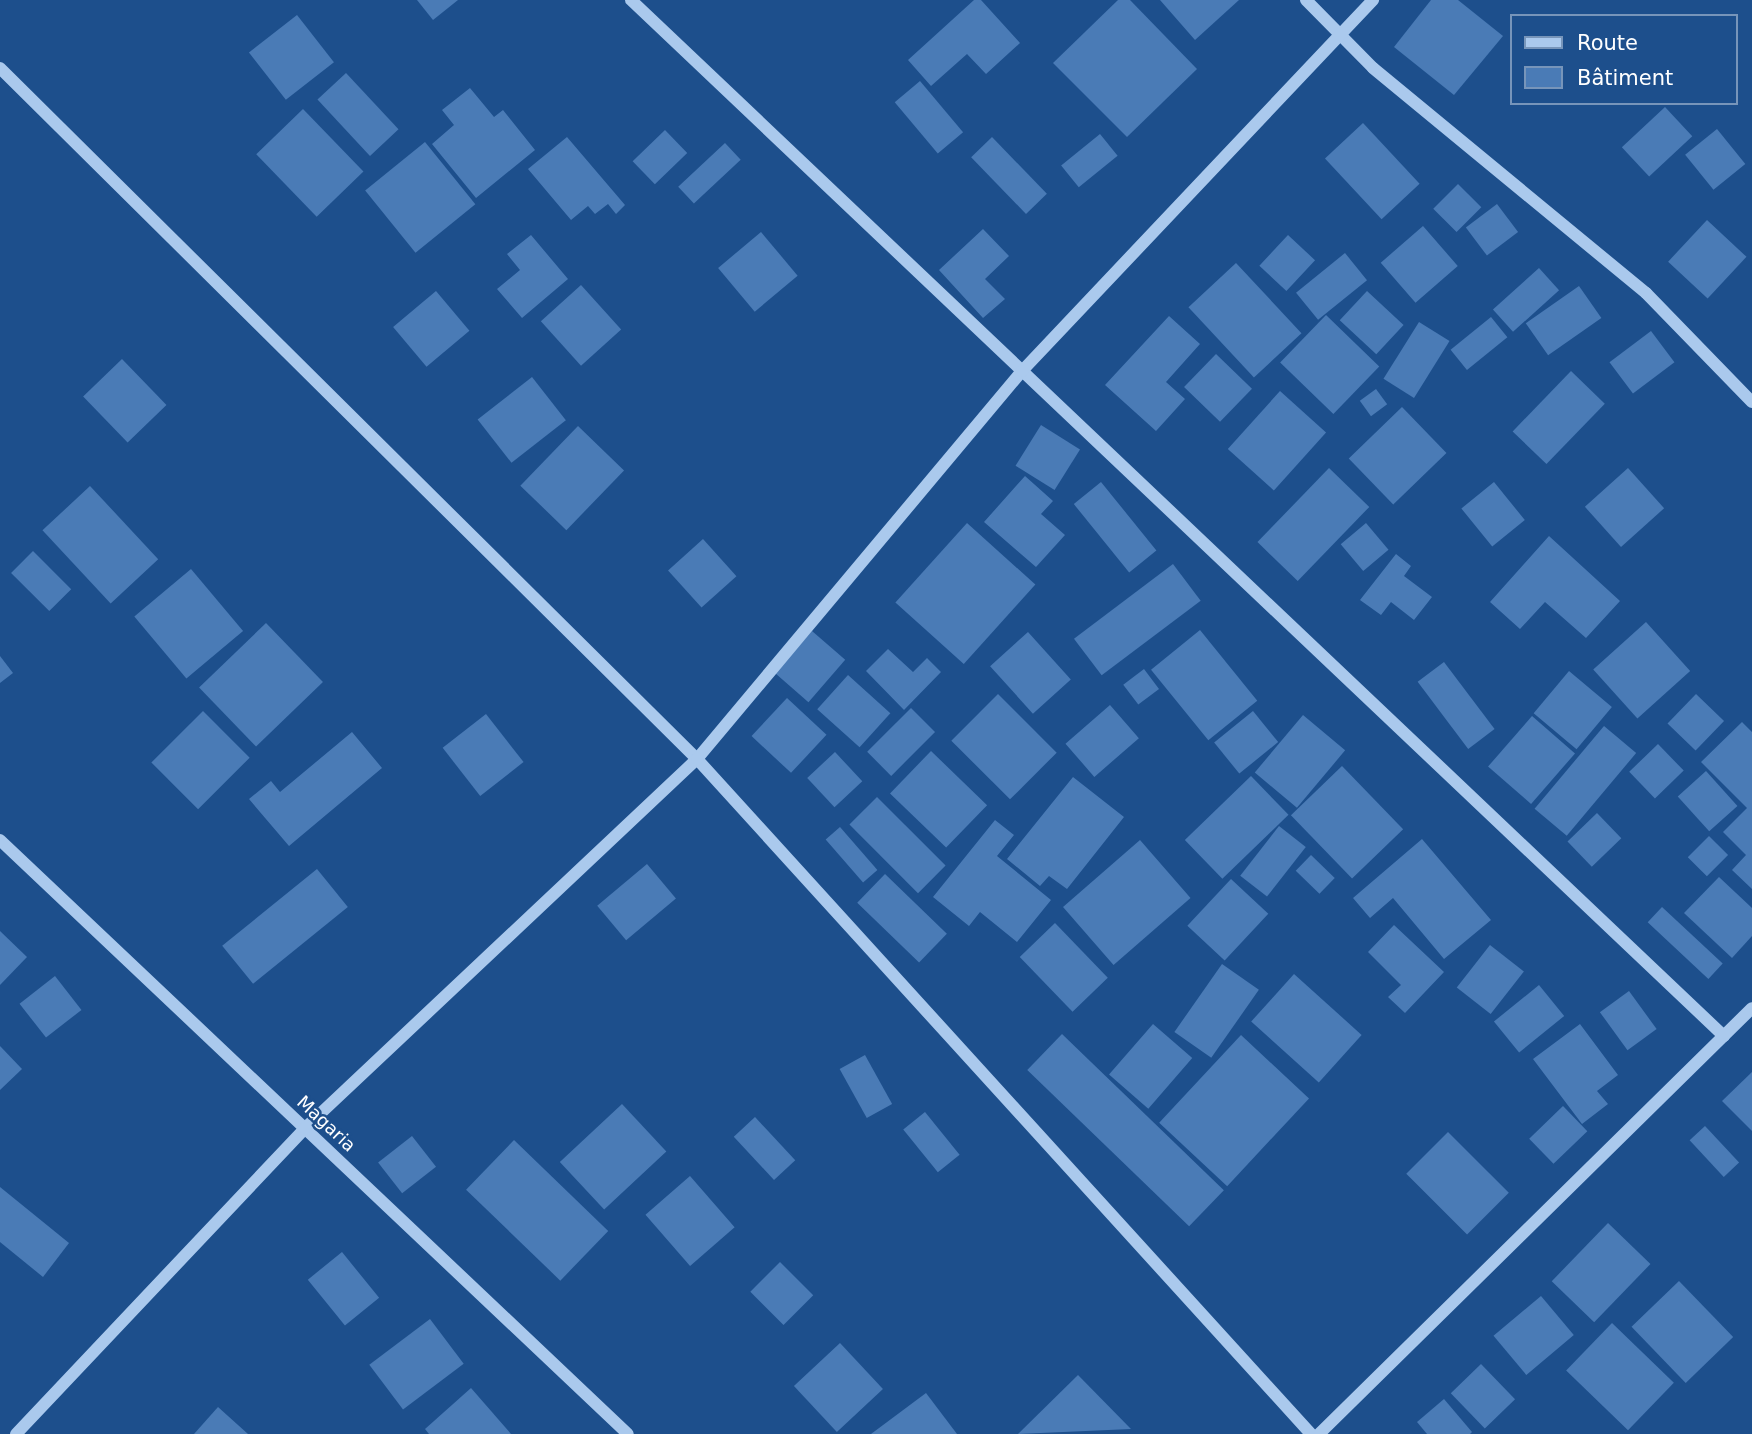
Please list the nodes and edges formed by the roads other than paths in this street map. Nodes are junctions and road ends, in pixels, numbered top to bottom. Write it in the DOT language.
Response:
graph roads {
  1 [pos="631,0"];
  2 [pos="1306,0"];
  3 [pos="1373,0"];
  4 [pos="1340,34"];
  5 [pos="0,68"];
  6 [pos="1022,371"];
  7 [pos="1752,401"];
  8 [pos="697,759"];
  9 [pos="0,839"];
  10 [pos="1752,1008"];
  11 [pos="1724,1037"];
  12 [pos="304,1128"];
  13 [pos="16,1434"];
  14 [pos="628,1434"];
  15 [pos="1311,1434"];
  16 [pos="1319,1434"];
  1 -- 6 [label="street"];
  2 -- 4 [label="street"];
  3 -- 4 [label="street"];
  4 -- 6 [label="street"];
  4 -- 7 [label="street"];
  5 -- 8 [label="street"];
  6 -- 8 [label="street"];
  6 -- 11 [label="street"];
  8 -- 12 [label="street"];
  8 -- 15 [label="street"];
  9 -- 12 [label="street, Magaria"];
  10 -- 11 [label="street"];
  11 -- 16 [label="street"];
  12 -- 13 [label="street"];
  12 -- 14 [label="street, Magaria"];
}
